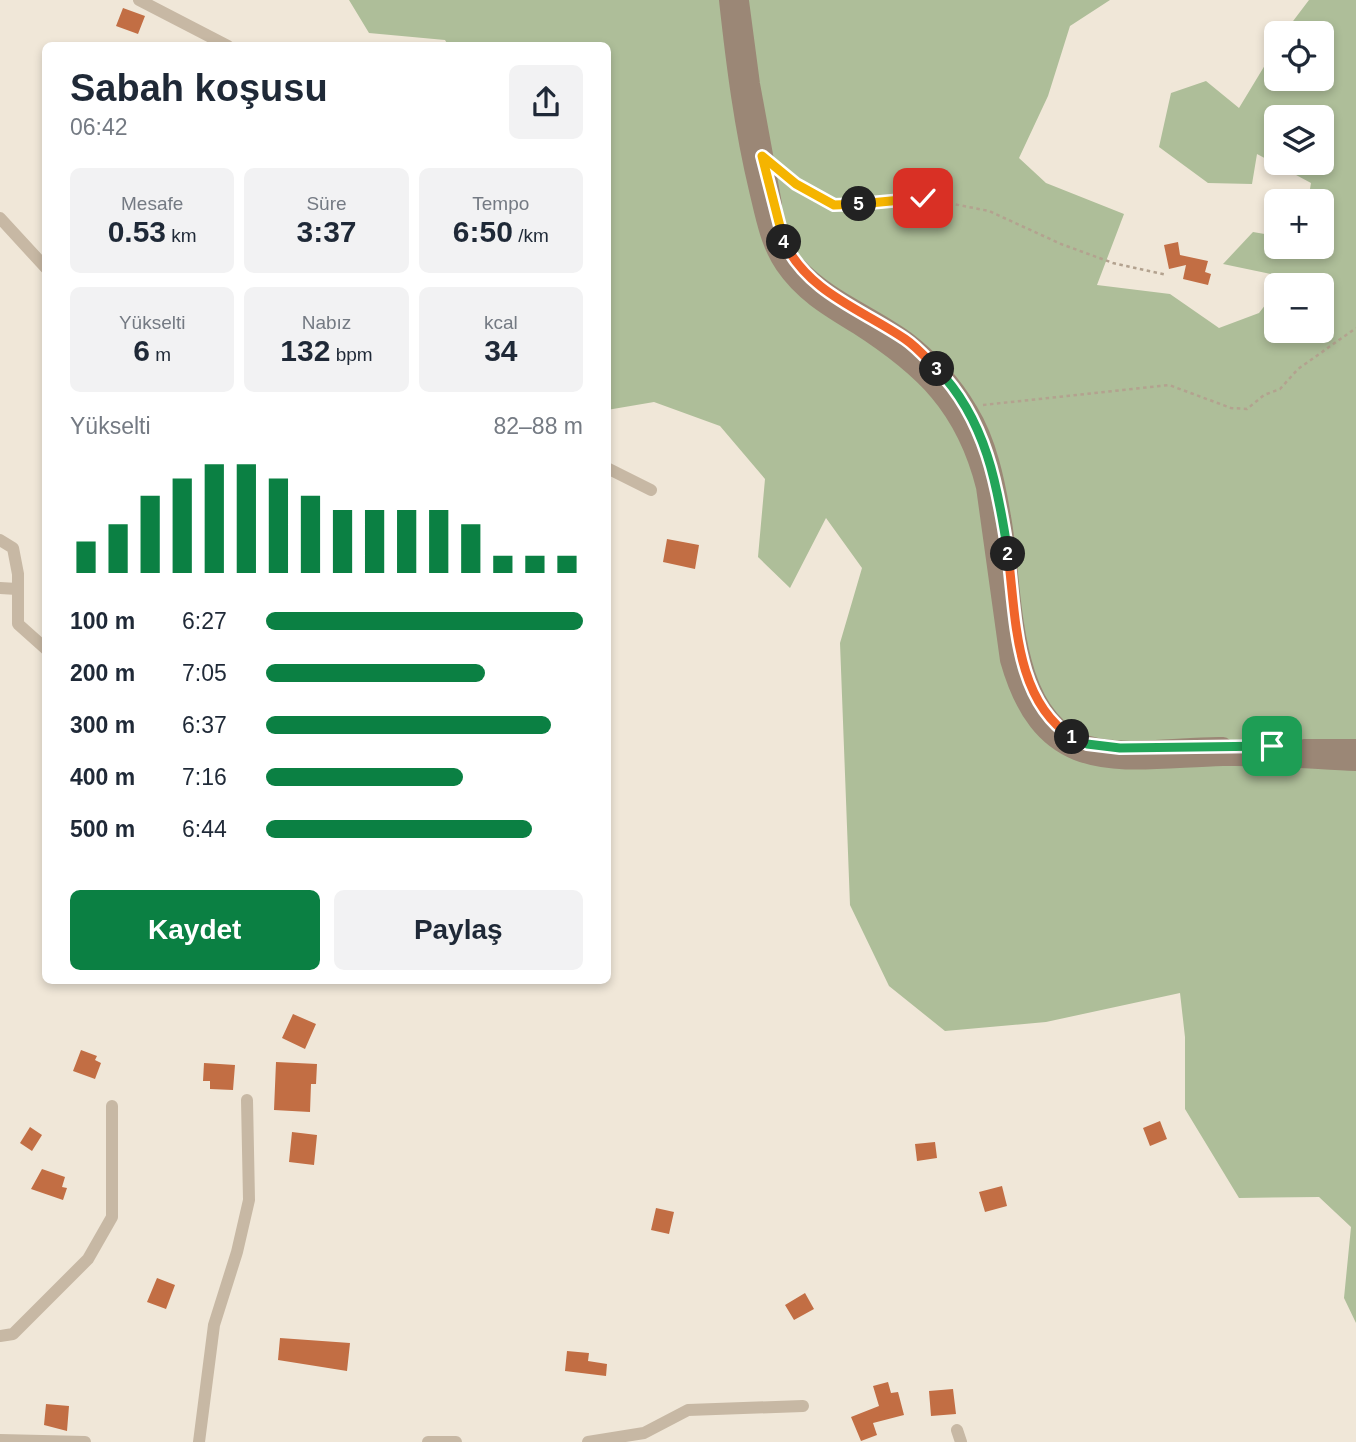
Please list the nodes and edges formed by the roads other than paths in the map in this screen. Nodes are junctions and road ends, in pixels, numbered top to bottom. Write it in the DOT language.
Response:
graph roads {
  1 [pos="139,0"];
  2 [pos="728,0"];
  3 [pos="740,0"];
  4 [pos="220,42"];
  5 [pos="0,218"];
  6 [pos="42,264"];
  7 [pos="611,470"];
  8 [pos="651,491"];
  9 [pos="0,540"];
  10 [pos="0,588"];
  11 [pos="17,589"];
  12 [pos="42,645"];
  13 [pos="1356,748"];
  14 [pos="1356,762"];
  15 [pos="247,1100"];
  16 [pos="112,1106"];
  17 [pos="0,1336"];
  18 [pos="803,1406"];
  19 [pos="0,1440"];
  20 [pos="85,1442"];
  21 [pos="199,1442"];
  22 [pos="428,1442"];
  23 [pos="456,1442"];
  24 [pos="587,1442"];
  1 -- 4 [label="street"];
  2 -- 14 [label="main road"];
  3 -- 13 [label="main road"];
  5 -- 6 [label="street"];
  7 -- 8 [label="street"];
  9 -- 11 [label="street"];
  10 -- 11 [label="street"];
  11 -- 12 [label="street"];
  15 -- 21 [label="street"];
  16 -- 17 [label="street"];
  18 -- 24 [label="street"];
  19 -- 20 [label="street"];
  22 -- 23 [label="street"];
}
